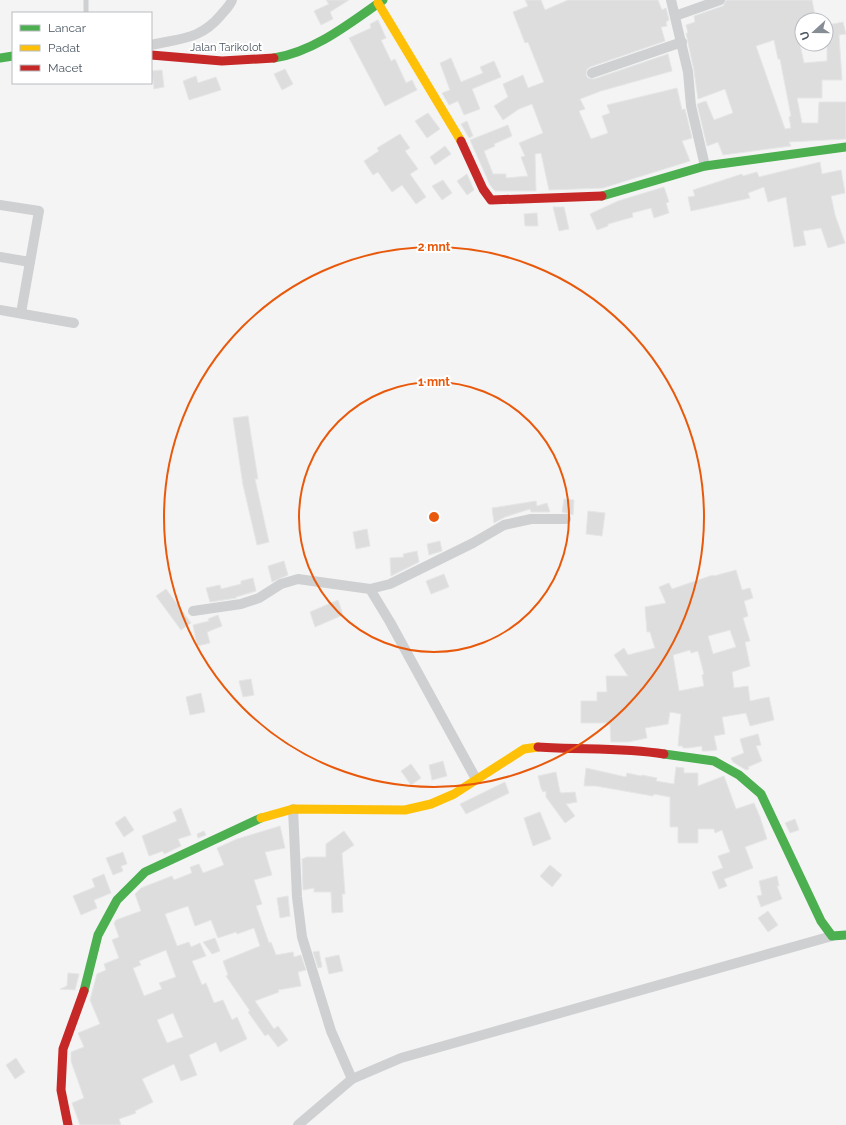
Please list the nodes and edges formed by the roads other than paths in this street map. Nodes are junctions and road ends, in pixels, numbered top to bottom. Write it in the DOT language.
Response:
graph roads {
  1 [pos="86,0"];
  2 [pos="232,0"];
  3 [pos="671,0"];
  4 [pos="720,0"];
  5 [pos="380,2"];
  6 [pos="86,12"];
  7 [pos="675,16"];
  8 [pos="682,42"];
  9 [pos="152,45"];
  10 [pos="152,55"];
  11 [pos="12,56"];
  12 [pos="0,58"];
  13 [pos="592,73"];
  14 [pos="846,146"];
  15 [pos="705,166"];
  16 [pos="0,205"];
  17 [pos="0,257"];
  18 [pos="30,262"];
  19 [pos="0,310"];
  20 [pos="21,313"];
  21 [pos="74,323"];
  22 [pos="566,519"];
  23 [pos="370,589"];
  24 [pos="193,611"];
  25 [pos="476,779"];
  26 [pos="293,809"];
  27 [pos="846,935"];
  28 [pos="832,936"];
  29 [pos="352,1079"];
  30 [pos="68,1125"];
  31 [pos="298,1125"];
  1 -- 6 [label="lane"];
  2 -- 9 [label="street"];
  3 -- 7 [label="street"];
  4 -- 7 [label="street"];
  5 -- 10 [label="street, Jalan Tarikolot"];
  5 -- 15 [label="street"];
  7 -- 8 [label="street"];
  8 -- 13 [label="street"];
  8 -- 15 [label="street"];
  11 -- 12 [label="street"];
  14 -- 15 [label="street"];
  16 -- 18 [label="street"];
  17 -- 18 [label="street"];
  18 -- 20 [label="street"];
  19 -- 20 [label="street"];
  20 -- 21 [label="street"];
  22 -- 23 [label="street"];
  23 -- 24 [label="street"];
  23 -- 25 [label="street"];
  25 -- 26 [label="street"];
  25 -- 28 [label="street"];
  26 -- 29 [label="street"];
  26 -- 30 [label="street"];
  27 -- 28 [label="street"];
  28 -- 29 [label="street"];
  29 -- 31 [label="street"];
}
